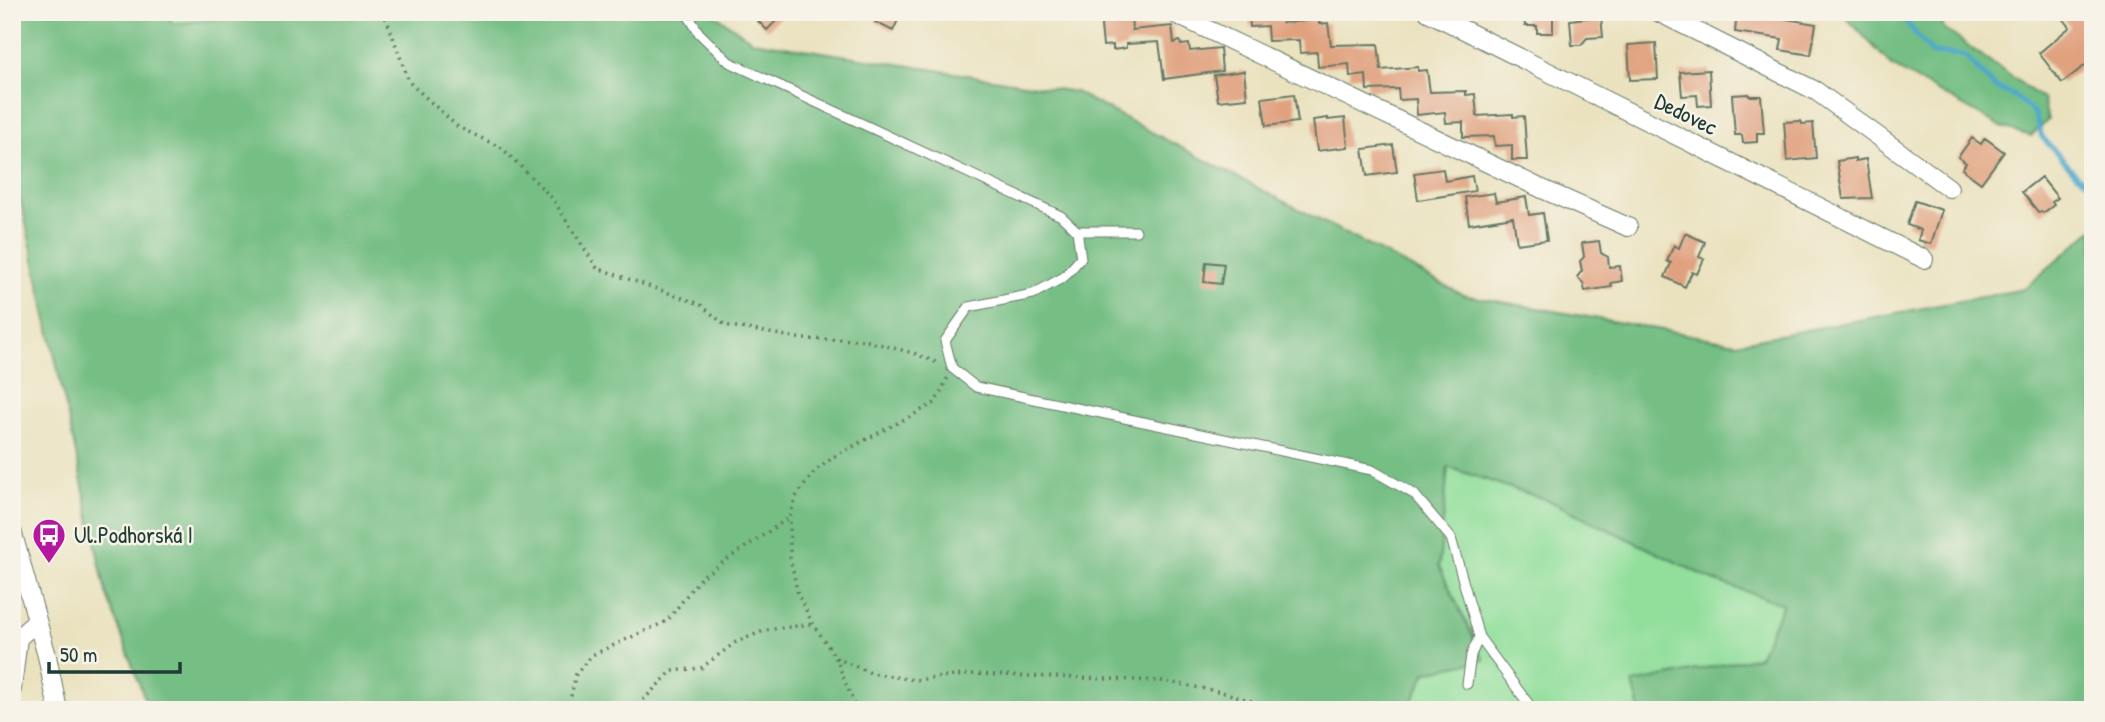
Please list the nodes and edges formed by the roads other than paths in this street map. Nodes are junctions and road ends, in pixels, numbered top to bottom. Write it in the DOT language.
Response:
graph roads {
  1 [pos="686,12"];
  2 [pos="1171,12"];
  3 [pos="1428,12"];
  4 [pos="1658,12"];
  5 [pos="1949,188"];
  6 [pos="1628,227"];
  7 [pos="1136,230"];
  8 [pos="1077,232"];
  9 [pos="1923,259"];
  10 [pos="12,531"];
  11 [pos="37,621"];
  12 [pos="1479,637"];
  13 [pos="1467,684"];
  14 [pos="12,689"];
  15 [pos="58,710"];
  16 [pos="1533,710"];
  1 -- 8 [label="lane"];
  2 -- 6 [label="street"];
  3 -- 9 [label="street, Dedovec"];
  4 -- 5 [label="street"];
  7 -- 8 [label="lane"];
  8 -- 12 [label="lane"];
  10 -- 11 [label="street"];
  11 -- 14 [label="street"];
  11 -- 15 [label="street"];
  12 -- 13 [label="lane"];
  12 -- 16 [label="lane"];
}
